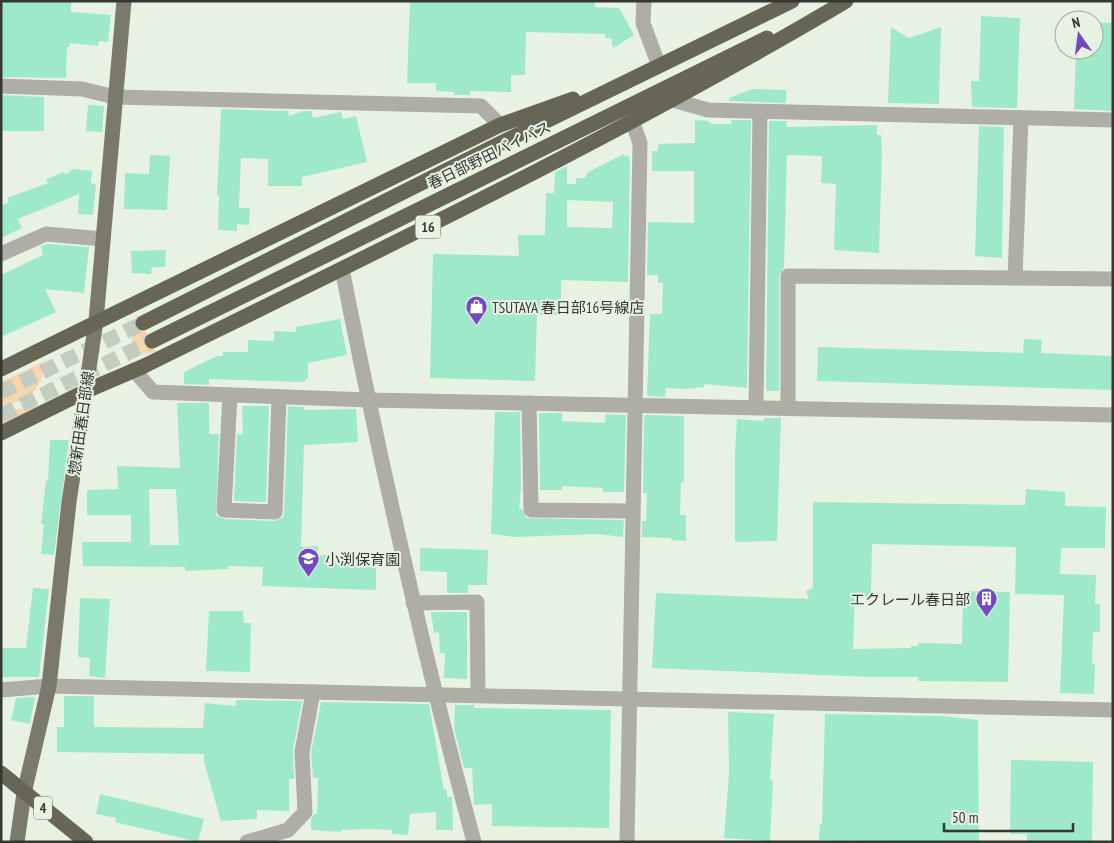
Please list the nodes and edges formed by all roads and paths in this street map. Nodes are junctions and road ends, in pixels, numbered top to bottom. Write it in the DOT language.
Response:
graph roads {
  1 [pos="124,1"];
  2 [pos="644,1"];
  3 [pos="792,1"];
  4 [pos="844,1"];
  5 [pos="660,66"];
  6 [pos="642,74"];
  7 [pos="1,86"];
  8 [pos="115,97"];
  9 [pos="673,100"];
  10 [pos="760,112"];
  11 [pos="1021,118"];
  12 [pos="1113,120"];
  13 [pos="632,121"];
  14 [pos="500,125"];
  15 [pos="103,239"];
  16 [pos="1,254"];
  17 [pos="342,269"];
  18 [pos="1015,278"];
  19 [pos="1113,279"];
  20 [pos="96,321"];
  21 [pos="143,323"];
  22 [pos="152,341"];
  23 [pos="1,369"];
  24 [pos="134,370"];
  25 [pos="86,390"];
  26 [pos="230,395"];
  27 [pos="279,397"];
  28 [pos="368,400"];
  29 [pos="529,404"];
  30 [pos="636,406"];
  31 [pos="756,408"];
  32 [pos="788,408"];
  33 [pos="1113,415"];
  34 [pos="1,433"];
  35 [pos="633,511"];
  36 [pos="413,603"];
  37 [pos="49,686"];
  38 [pos="1,690"];
  39 [pos="313,692"];
  40 [pos="434,694"];
  41 [pos="478,695"];
  42 [pos="628,699"];
  43 [pos="1113,710"];
  44 [pos="1,772"];
  45 [pos="24,793"];
  46 [pos="16,842"];
  47 [pos="86,842"];
  48 [pos="247,842"];
  49 [pos="474,842"];
  50 [pos="627,842"];
  1 -- 8 [label="main road, 惣新田春日部線"];
  2 -- 5 [label="street"];
  3 -- 5 [label="highway, 春日部野田バイパス"];
  4 -- 9 [label="highway, 16"];
  4 -- 22 [label="highway, 春日部野田バイパス / 16"];
  5 -- 6 [label="highway, 春日部野田バイパス"];
  6 -- 14 [label="highway"];
  6 -- 21 [label="highway, 春日部野田バイパス"];
  7 -- 8 [label="street"];
  8 -- 14 [label="street"];
  8 -- 15 [label="main road, 惣新田春日部線"];
  9 -- 10 [label="street"];
  9 -- 13 [label="highway, 16"];
  10 -- 11 [label="street"];
  10 -- 31 [label="street"];
  11 -- 12 [label="street"];
  11 -- 18 [label="street"];
  13 -- 17 [label="highway, 16"];
  13 -- 30 [label="street"];
  14 -- 20 [label="highway"];
  15 -- 16 [label="street"];
  15 -- 20 [label="main road, 惣新田春日部線"];
  17 -- 24 [label="highway, 16"];
  17 -- 28 [label="street"];
  18 -- 19 [label="street"];
  18 -- 32 [label="street"];
  20 -- 23 [label="highway"];
  20 -- 25 [label="main road, 惣新田春日部線"];
  24 -- 25 [label="highway, 16"];
  24 -- 26 [label="street"];
  25 -- 34 [label="highway, 16"];
  25 -- 37 [label="main road, 惣新田春日部線"];
  26 -- 27 [label="street"];
  26 -- 27 [label="street"];
  27 -- 28 [label="street"];
  28 -- 29 [label="street"];
  28 -- 36 [label="street"];
  29 -- 30 [label="street"];
  29 -- 35 [label="street"];
  30 -- 31 [label="street"];
  30 -- 35 [label="street"];
  31 -- 32 [label="street"];
  32 -- 33 [label="street"];
  35 -- 42 [label="street"];
  36 -- 40 [label="street"];
  36 -- 41 [label="street"];
  37 -- 38 [label="street"];
  37 -- 39 [label="street"];
  37 -- 45 [label="main road, 惣新田春日部線"];
  39 -- 40 [label="street"];
  39 -- 48 [label="street"];
  40 -- 41 [label="street"];
  40 -- 49 [label="street"];
  41 -- 42 [label="street"];
  42 -- 43 [label="street"];
  42 -- 50 [label="street"];
  44 -- 45 [label="highway, 4"];
  45 -- 46 [label="main road, 惣新田春日部線"];
  45 -- 47 [label="highway, 4"];
}
